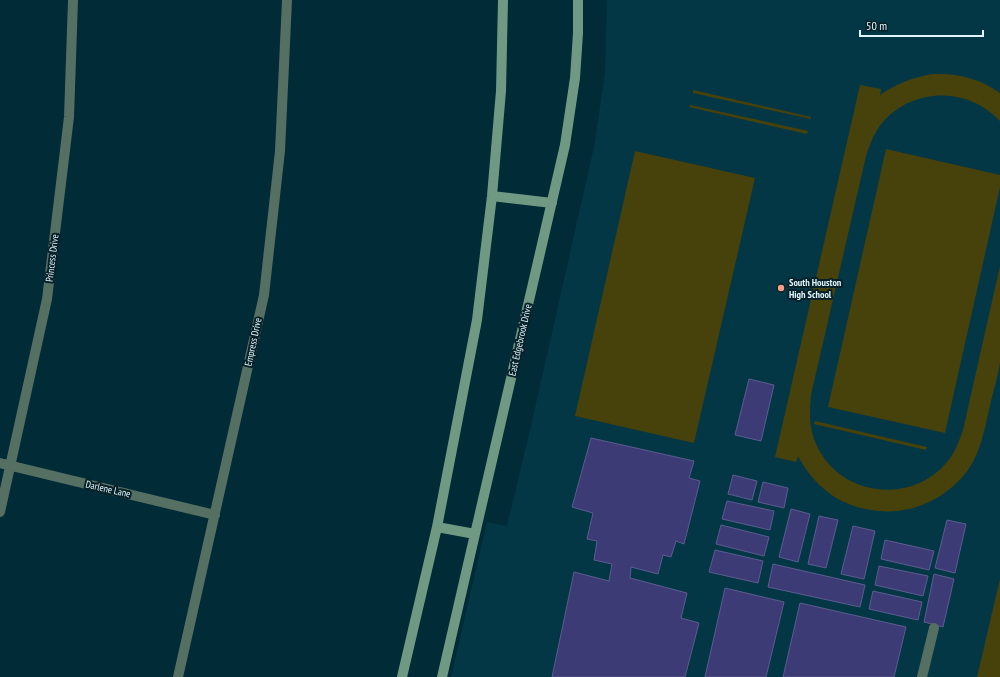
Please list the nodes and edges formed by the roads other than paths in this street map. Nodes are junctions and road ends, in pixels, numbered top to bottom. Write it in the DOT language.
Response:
graph roads {
  1 [pos="73,0"];
  2 [pos="287,0"];
  3 [pos="503,0"];
  4 [pos="578,0"];
  5 [pos="492,196"];
  6 [pos="552,203"];
  7 [pos="0,463"];
  8 [pos="11,466"];
  9 [pos="0,512"];
  10 [pos="215,515"];
  11 [pos="437,528"];
  12 [pos="474,534"];
  13 [pos="934,628"];
  14 [pos="178,677"];
  15 [pos="402,677"];
  16 [pos="442,677"];
  17 [pos="922,677"];
  1 -- 8 [label="street, Princess Drive"];
  2 -- 10 [label="street, Empress Drive"];
  3 -- 5 [label="main road"];
  4 -- 6 [label="main road, East Edgebrook Drive"];
  5 -- 6 [label="main road"];
  5 -- 11 [label="main road"];
  6 -- 12 [label="main road, East Edgebrook Drive"];
  7 -- 8 [label="street, Darlene Lane"];
  8 -- 9 [label="street, Princess Drive"];
  8 -- 10 [label="street, Darlene Lane"];
  10 -- 14 [label="street, Empress Drive"];
  11 -- 12 [label="main road"];
  11 -- 15 [label="main road"];
  12 -- 16 [label="main road, East Edgebrook Drive"];
  13 -- 17 [label="street"];
}
